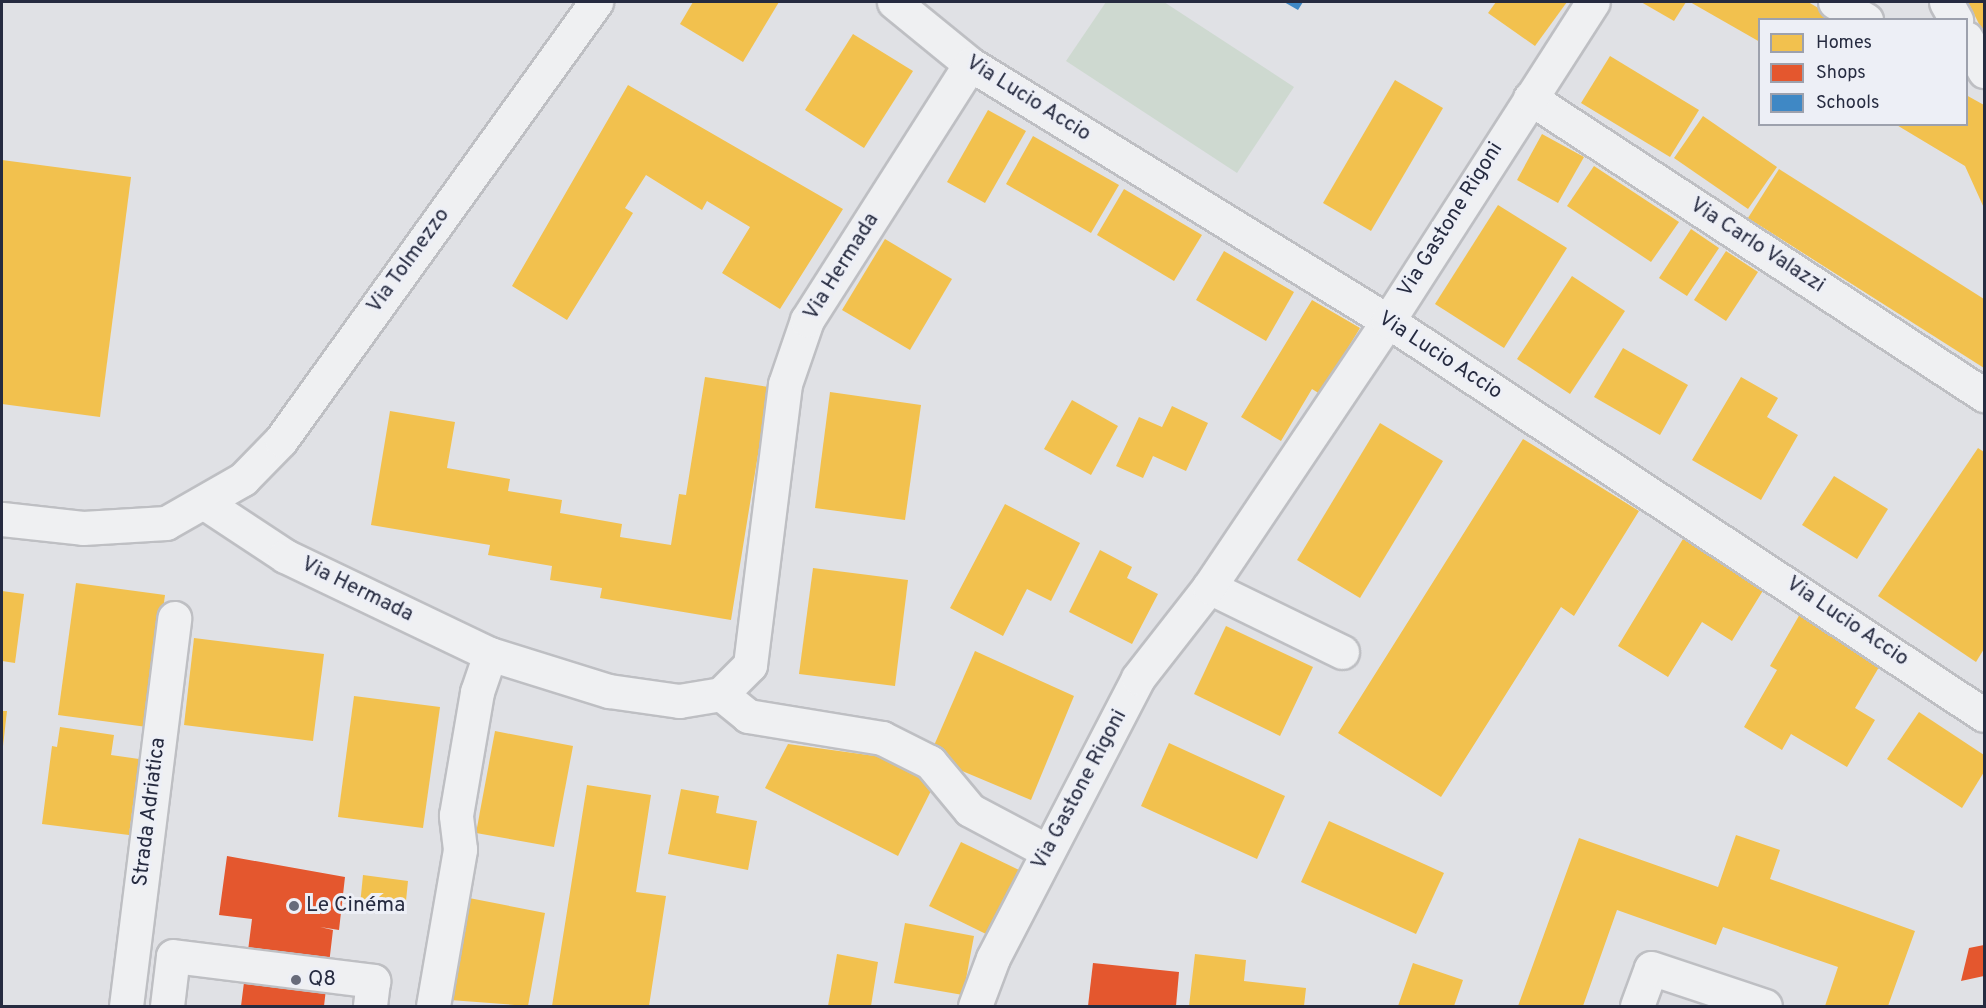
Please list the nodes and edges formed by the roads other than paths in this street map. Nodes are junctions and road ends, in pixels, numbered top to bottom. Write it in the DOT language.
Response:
graph roads {
  1 [pos="596,2"];
  2 [pos="894,2"];
  3 [pos="1593,2"];
  4 [pos="1834,2"];
  5 [pos="1946,2"];
  6 [pos="1862,18"];
  7 [pos="1955,18"];
  8 [pos="1968,42"];
  9 [pos="970,64"];
  10 [pos="1984,71"];
  11 [pos="1968,79"];
  12 [pos="1984,88"];
  13 [pos="1530,98"];
  14 [pos="1388,321"];
  15 [pos="1984,395"];
  16 [pos="205,502"];
  17 [pos="2,519"];
  18 [pos="1209,587"];
  19 [pos="174,618"];
  20 [pos="1342,652"];
  21 [pos="490,654"];
  22 [pos="721,694"];
  23 [pos="1984,715"];
  24 [pos="1047,851"];
  25 [pos="126,1006"];
  26 [pos="167,1006"];
  27 [pos="370,1006"];
  28 [pos="434,1006"];
  29 [pos="975,1006"];
  30 [pos="1637,1006"];
  31 [pos="1765,1006"];
  1 -- 16 [label="street, Via Tolmezzo"];
  2 -- 9 [label="street, Via Lucio Accio"];
  3 -- 13 [label="street, Via Gastone Rigoni"];
  4 -- 6 [label="street"];
  5 -- 7 [label="street"];
  8 -- 10 [label="street"];
  9 -- 14 [label="street, Via Lucio Accio"];
  9 -- 22 [label="street, Via Hermada"];
  11 -- 12 [label="street"];
  13 -- 14 [label="street, Via Gastone Rigoni"];
  13 -- 15 [label="street, Via Carlo Valazzi"];
  14 -- 18 [label="street, Via Gastone Rigoni"];
  14 -- 23 [label="street, Via Lucio Accio"];
  16 -- 17 [label="street"];
  16 -- 21 [label="street, Via Hermada"];
  18 -- 20 [label="street"];
  18 -- 24 [label="street, Via Gastone Rigoni"];
  19 -- 25 [label="street, Strada Adriatica"];
  21 -- 22 [label="street, Via Hermada"];
  21 -- 28 [label="street"];
  22 -- 24 [label="street"];
  24 -- 29 [label="street, Via Gastone Rigoni"];
  26 -- 27 [label="street"];
  30 -- 31 [label="street"];
}
